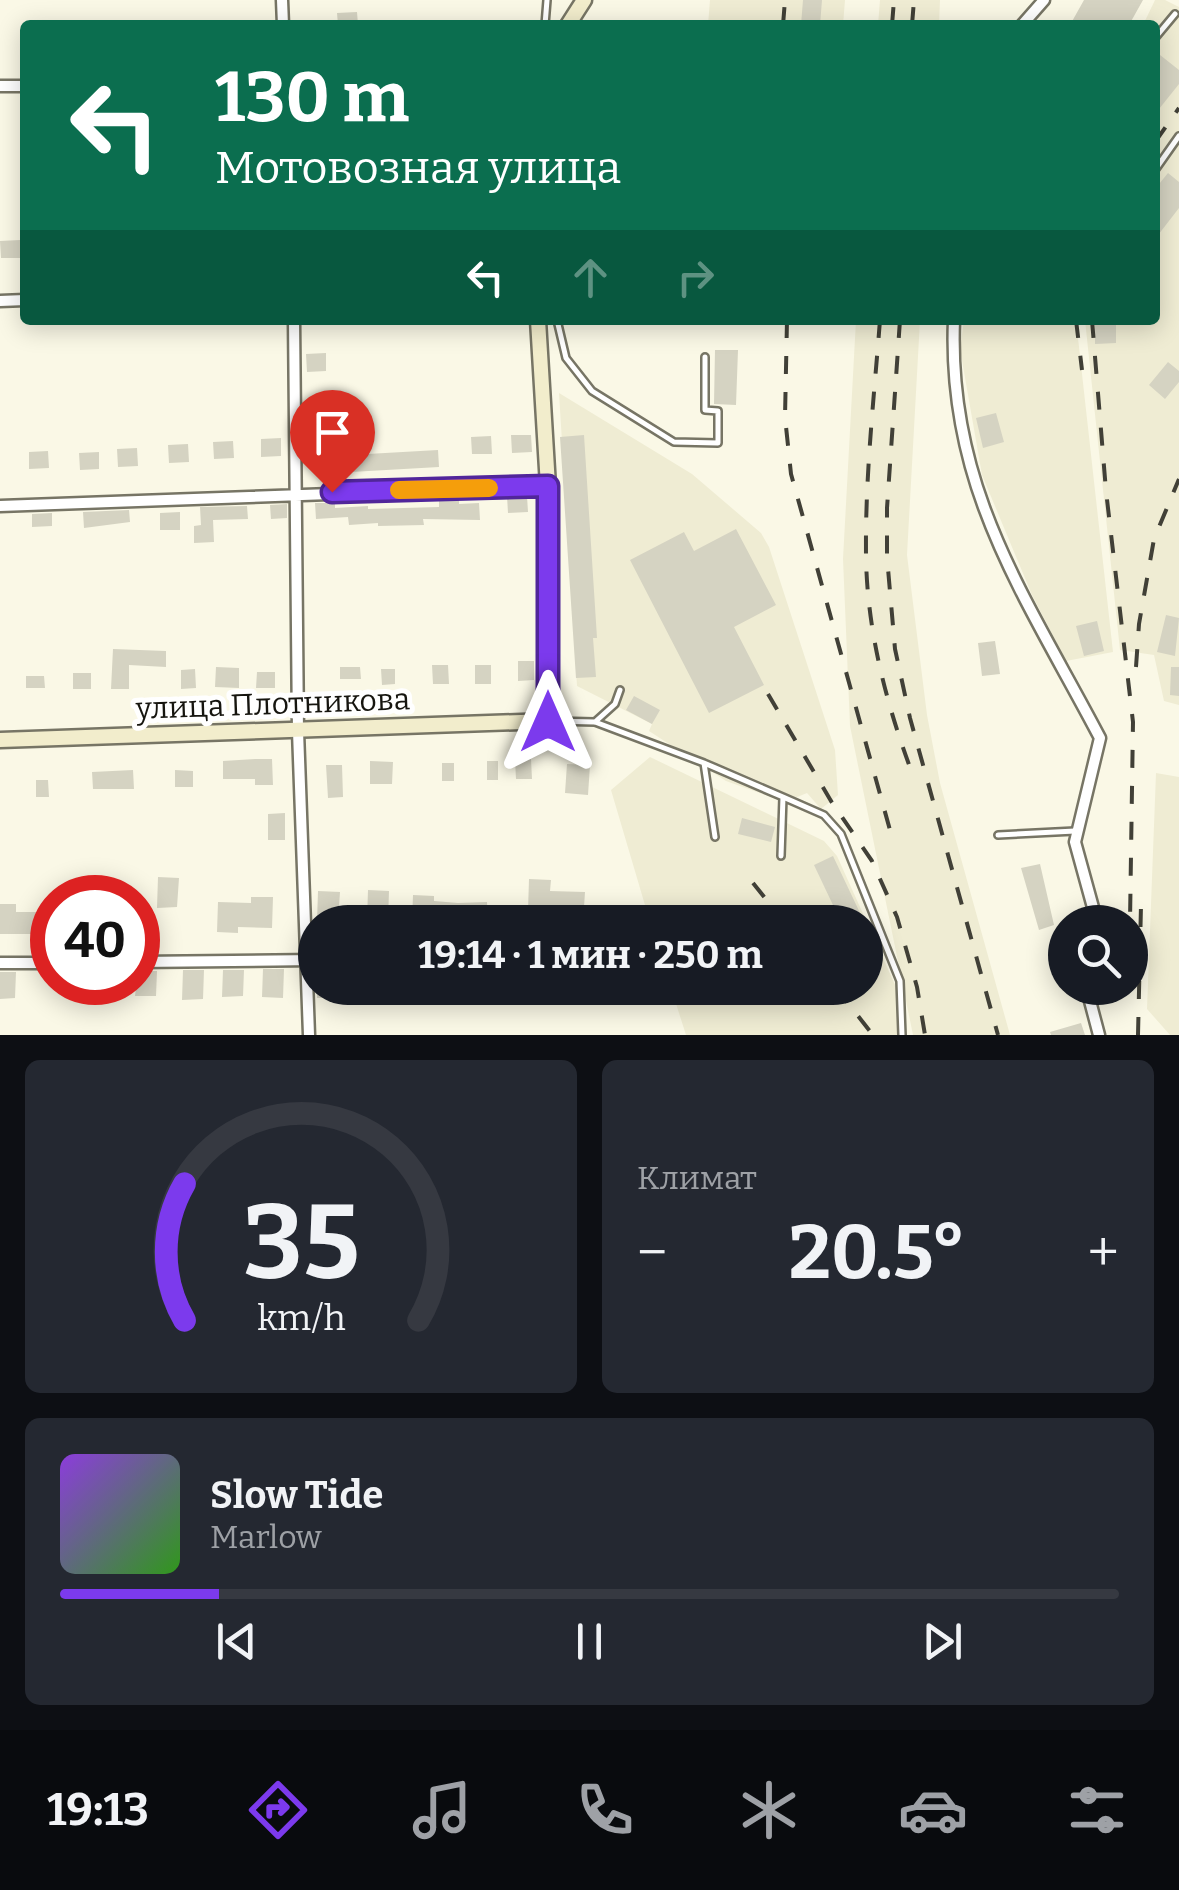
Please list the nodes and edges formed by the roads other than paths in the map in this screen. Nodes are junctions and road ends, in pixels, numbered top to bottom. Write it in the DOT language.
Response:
graph roads {
  1 [pos="1044,0"];
  2 [pos="1176,14"];
  3 [pos="1026,20"];
  4 [pos="1160,32"];
  5 [pos="1179,136"];
  6 [pos="1160,163"];
  7 [pos="294,325"];
  8 [pos="538,325"];
  9 [pos="558,325"];
  10 [pos="954,325"];
  11 [pos="705,357"];
  12 [pos="548,486"];
  13 [pos="296,493"];
  14 [pos="0,506"];
  15 [pos="620,690"];
  16 [pos="548,722"];
  17 [pos="595,722"];
  18 [pos="298,731"];
  19 [pos="0,740"];
  20 [pos="704,762"];
  21 [pos="783,796"];
  22 [pos="1078,831"];
  23 [pos="998,834"];
  24 [pos="715,837"];
  25 [pos="781,856"];
  26 [pos="308,905"];
  27 [pos="1092,905"];
  28 [pos="298,960"];
  29 [pos="160,962"];
  30 [pos="0,963"];
  31 [pos="30,963"];
  32 [pos="310,1005"];
  33 [pos="1091,1005"];
  34 [pos="309,1035"];
  35 [pos="902,1035"];
  36 [pos="1099,1035"];
  1 -- 3 [label="street"];
  2 -- 4 [label="lane"];
  5 -- 6 [label="lane"];
  7 -- 13 [label="street"];
  8 -- 12 [label="street"];
  9 -- 11 [label="lane"];
  10 -- 22 [label="street"];
  12 -- 13 [label="street"];
  12 -- 16 [label="street"];
  13 -- 14 [label="street"];
  13 -- 18 [label="street"];
  15 -- 17 [label="lane"];
  16 -- 17 [label="lane"];
  16 -- 18 [label="street, улица Плотникова"];
  17 -- 20 [label="lane"];
  18 -- 19 [label="street, улица Плотникова"];
  18 -- 26 [label="street"];
  20 -- 21 [label="lane"];
  20 -- 24 [label="lane"];
  21 -- 25 [label="lane"];
  21 -- 35 [label="lane"];
  22 -- 23 [label="lane"];
  22 -- 27 [label="street"];
  28 -- 29 [label="street"];
  30 -- 31 [label="street"];
  32 -- 34 [label="street"];
  33 -- 36 [label="street"];
}
